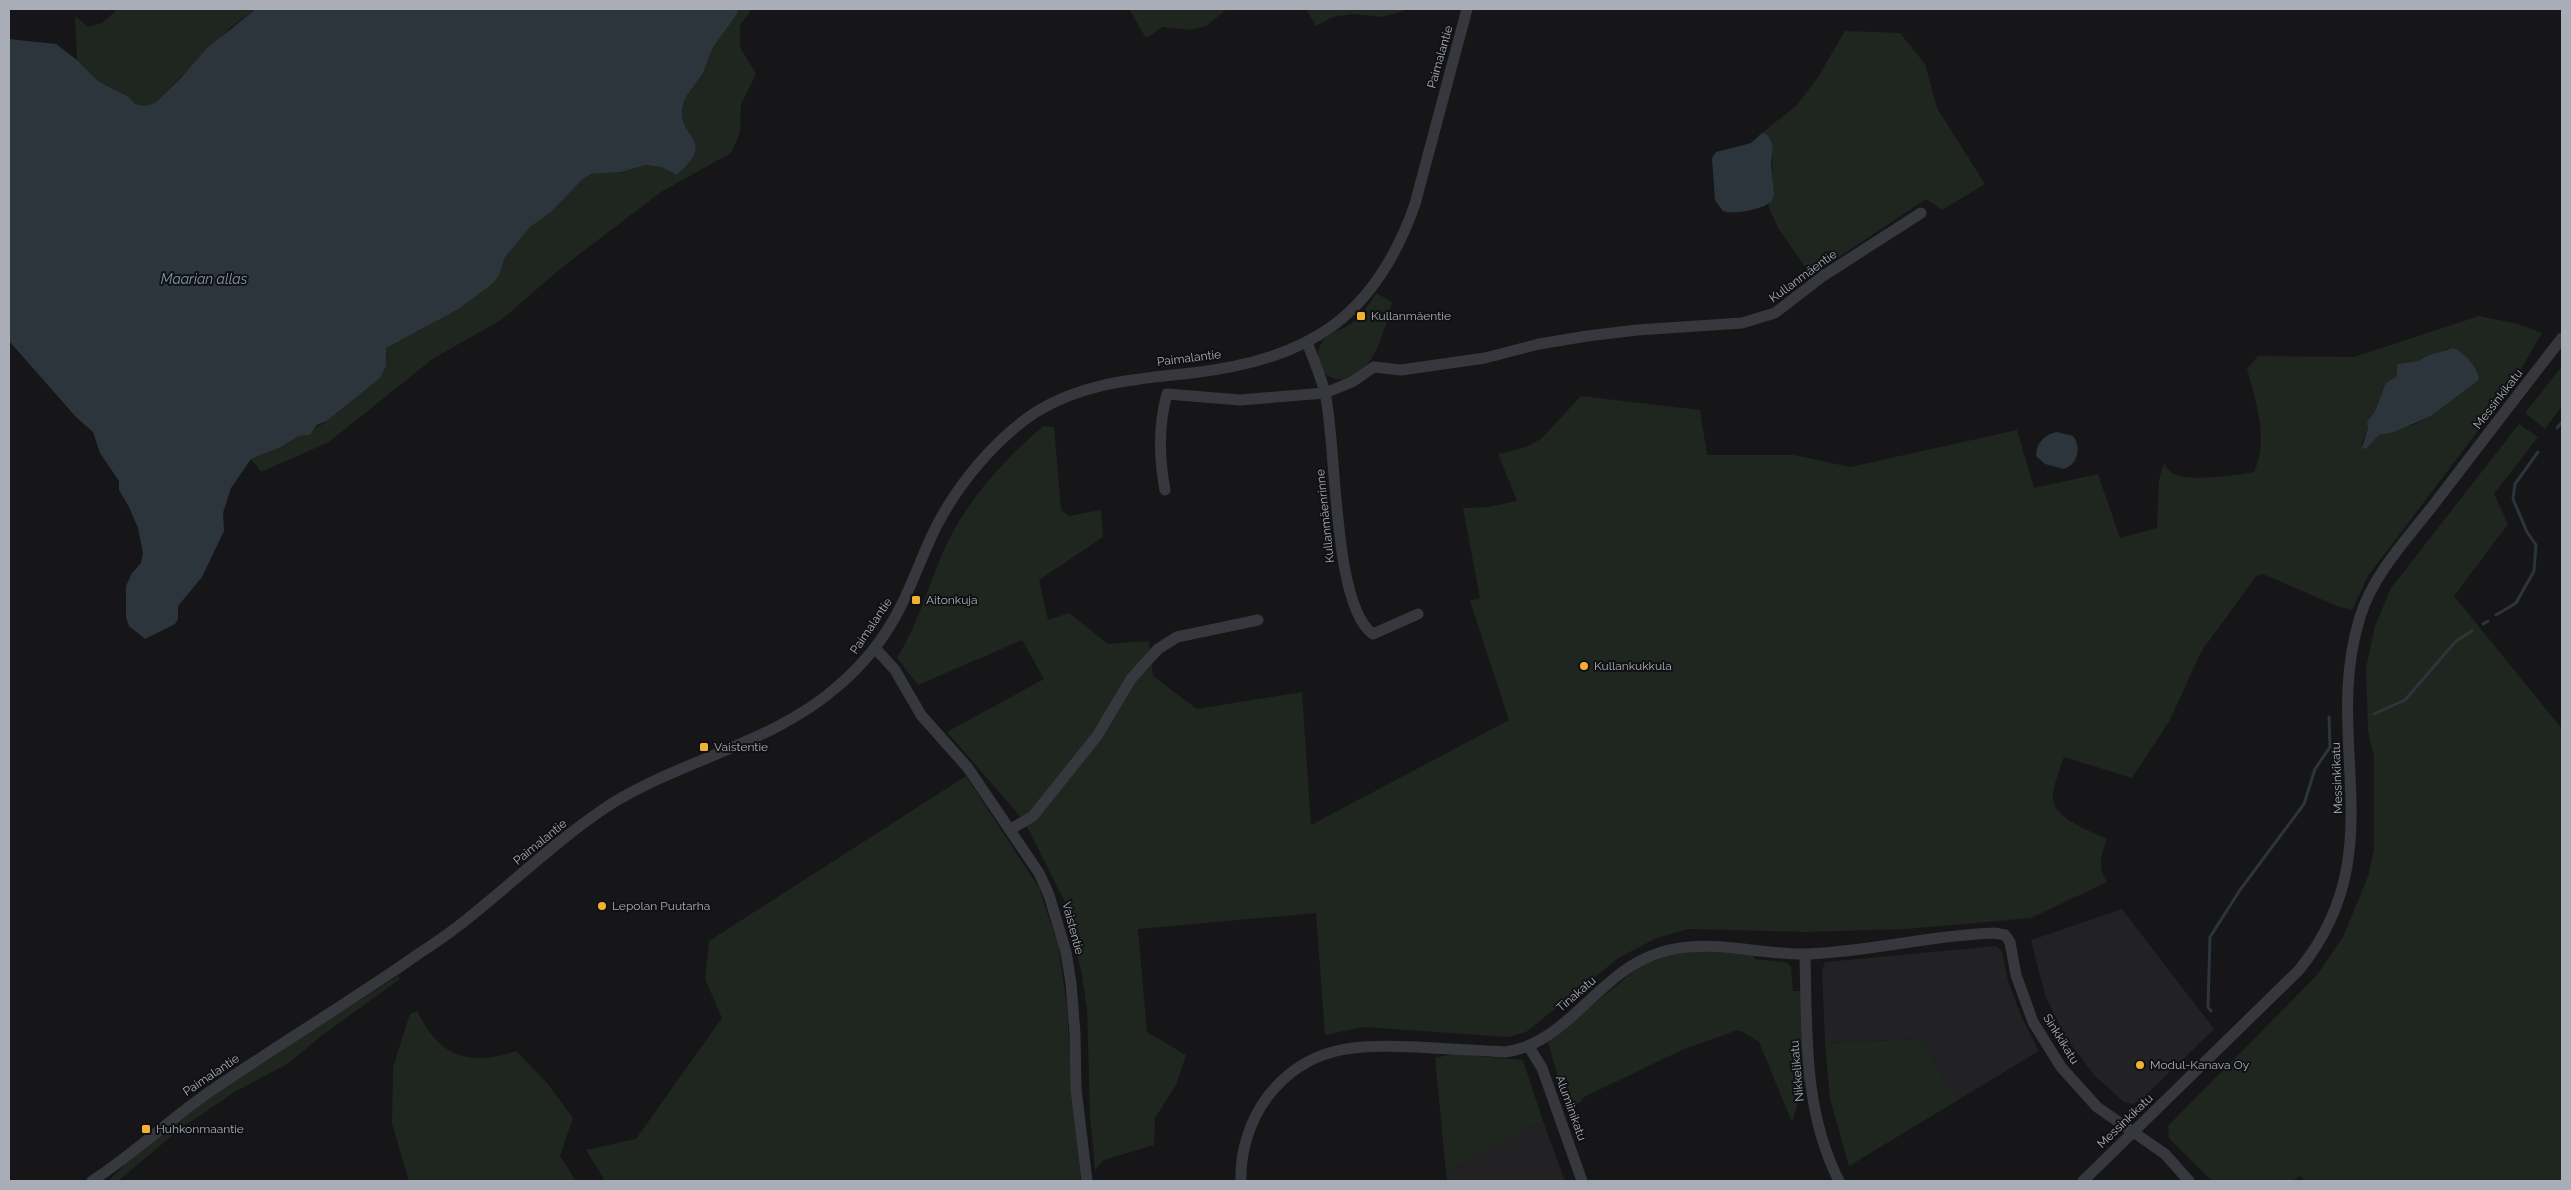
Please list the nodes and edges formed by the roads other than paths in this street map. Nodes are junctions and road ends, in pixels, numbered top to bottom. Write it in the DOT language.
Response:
graph roads {
  1 [pos="1467,9"];
  2 [pos="1921,213"];
  3 [pos="2562,338"];
  4 [pos="1307,342"];
  5 [pos="1325,393"];
  6 [pos="1165,490"];
  7 [pos="1418,614"];
  8 [pos="1258,620"];
  9 [pos="875,648"];
  10 [pos="1011,829"];
  11 [pos="2004,935"];
  12 [pos="1805,954"];
  13 [pos="1529,1047"];
  14 [pos="2134,1132"];
  15 [pos="92,1181"];
  16 [pos="1087,1181"];
  17 [pos="1241,1181"];
  18 [pos="1582,1181"];
  19 [pos="1839,1181"];
  20 [pos="2082,1181"];
  21 [pos="2189,1181"];
  1 -- 4 [label="street, Paimalantie"];
  2 -- 5 [label="street, Kullanmäentie"];
  3 -- 14 [label="street, Messinkikatu"];
  4 -- 5 [label="street, Kullanmäenrinne"];
  4 -- 9 [label="street, Paimalantie"];
  5 -- 6 [label="street, Kullanmäentie"];
  5 -- 7 [label="street, Kullanmäenrinne"];
  8 -- 10 [label="street"];
  9 -- 10 [label="street, Vaistentie"];
  9 -- 15 [label="street, Paimalantie"];
  10 -- 16 [label="street, Vaistentie"];
  11 -- 12 [label="street, Tinakatu"];
  11 -- 14 [label="street, Sinkkikatu"];
  12 -- 13 [label="street, Tinakatu"];
  12 -- 19 [label="street, Nikkelikatu"];
  13 -- 17 [label="street, Tinakatu"];
  13 -- 18 [label="street, Alumiinikatu"];
  14 -- 20 [label="street, Messinkikatu"];
  14 -- 21 [label="street, Sinkkikatu"];
}
